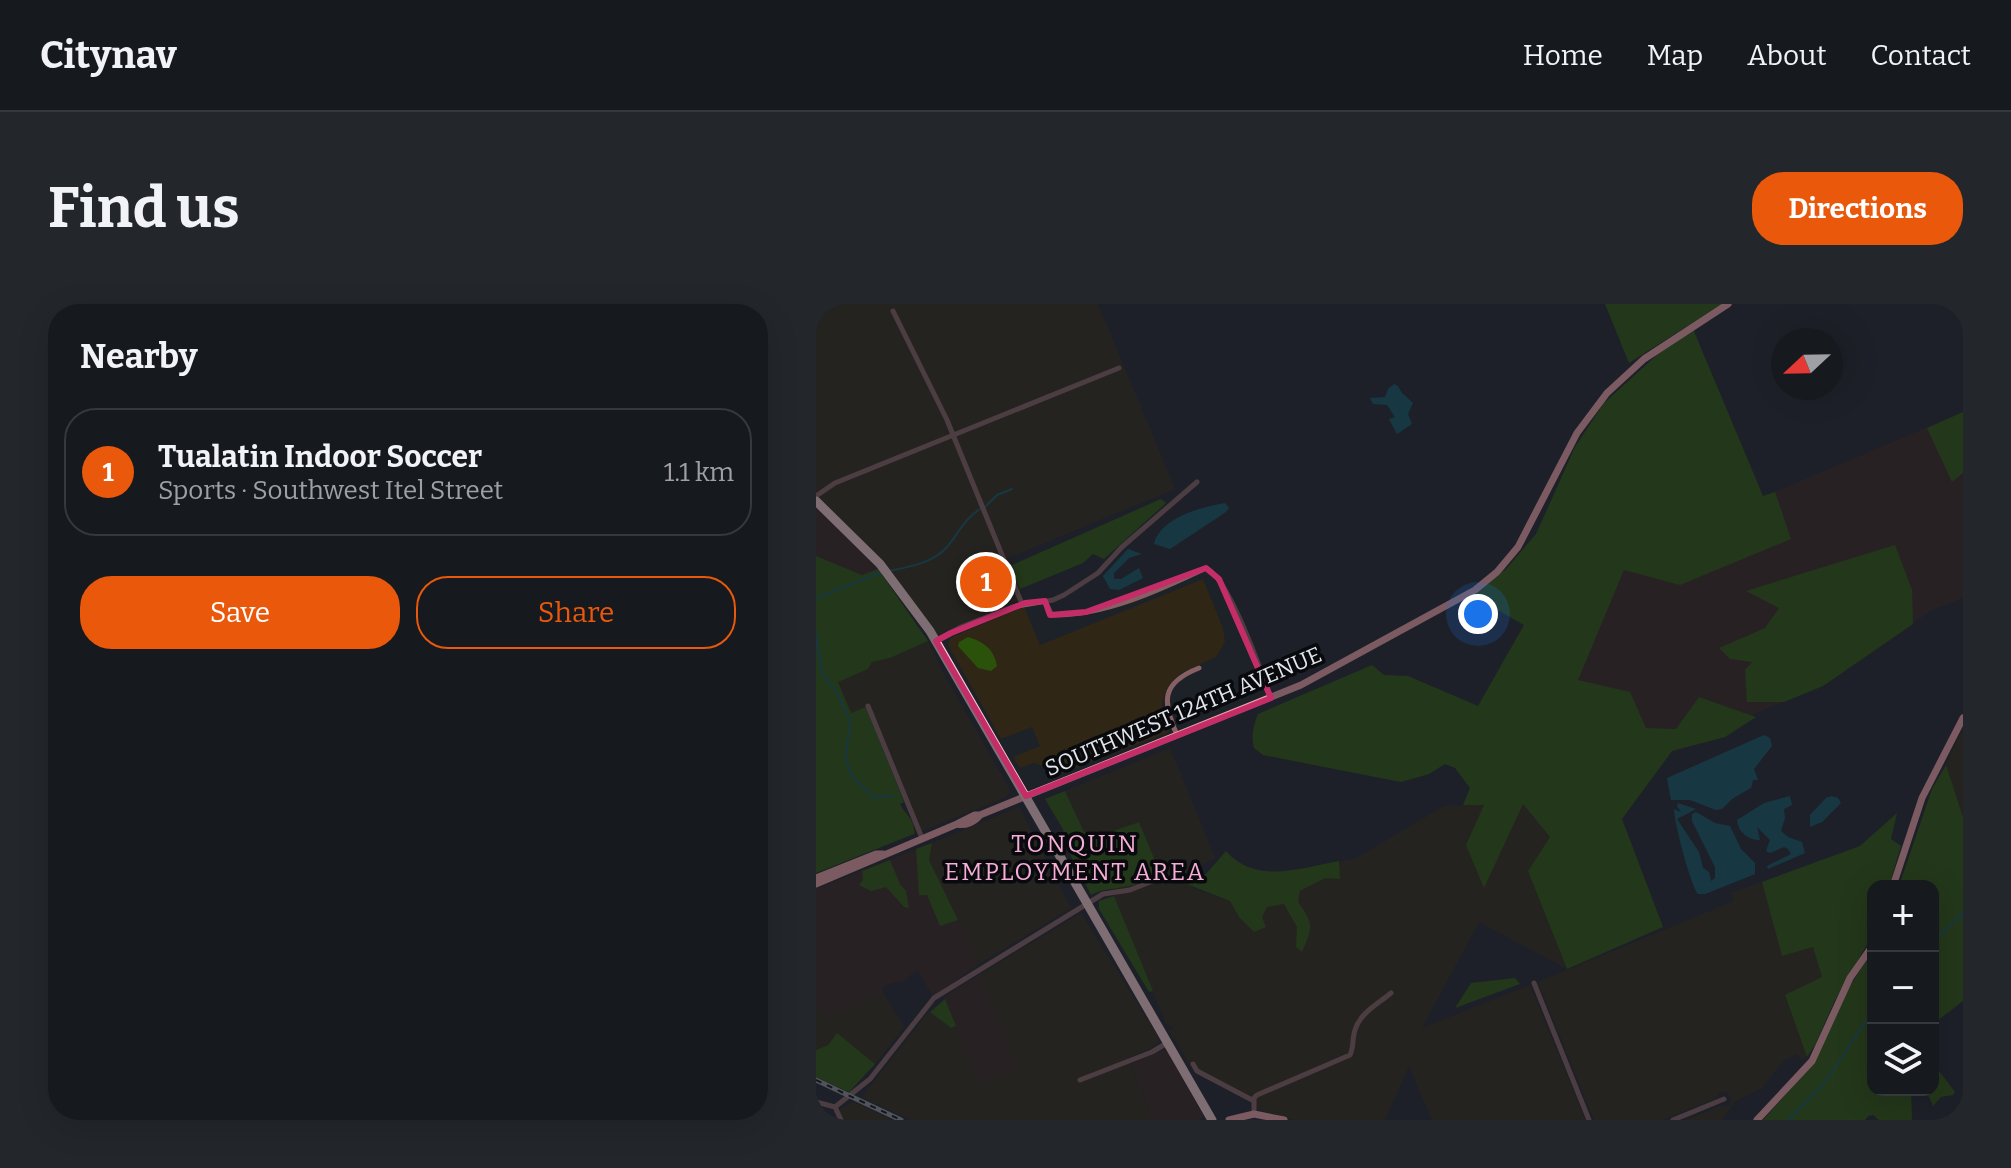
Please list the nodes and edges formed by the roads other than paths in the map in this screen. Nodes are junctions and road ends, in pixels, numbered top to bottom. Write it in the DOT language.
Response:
graph roads {
  1 [pos="1728,304"];
  2 [pos="893,311"];
  3 [pos="1119,368"];
  4 [pos="953,435"];
  5 [pos="1197,482"];
  6 [pos="816,498"];
  7 [pos="1045,601"];
  8 [pos="1022,604"];
  9 [pos="936,641"];
  10 [pos="1199,668"];
  11 [pos="1271,698"];
  12 [pos="868,706"];
  13 [pos="1963,718"];
  14 [pos="1177,736"];
  15 [pos="1026,796"];
  16 [pos="922,838"];
  17 [pos="1165,876"];
  18 [pos="1895,880"];
  19 [pos="816,881"];
  20 [pos="1087,903"];
  21 [pos="1868,952"];
  22 [pos="1534,983"];
  23 [pos="1391,993"];
  24 [pos="1167,1043"];
  25 [pos="1193,1064"];
  26 [pos="1080,1080"];
  27 [pos="1724,1099"];
  28 [pos="1254,1101"];
  29 [pos="816,1102"];
  30 [pos="835,1107"];
  31 [pos="1254,1114"];
  32 [pos="841,1120"];
  33 [pos="1212,1120"];
  34 [pos="1229,1120"];
  35 [pos="1284,1120"];
  36 [pos="1589,1120"];
  37 [pos="1673,1120"];
  38 [pos="1757,1120"];
  1 -- 11 [label="main road, SOUTHWEST 124TH AVENUE"];
  2 -- 4 [label="street"];
  3 -- 4 [label="street"];
  4 -- 6 [label="street"];
  4 -- 8 [label="street"];
  5 -- 7 [label="street"];
  6 -- 9 [label="highway"];
  7 -- 8 [label="street"];
  7 -- 11 [label="street"];
  8 -- 9 [label="street"];
  9 -- 15 [label="highway"];
  10 -- 14 [label="street"];
  11 -- 14 [label="main road, SOUTHWEST 124TH AVENUE"];
  12 -- 16 [label="street"];
  13 -- 18 [label="main road"];
  14 -- 15 [label="main road, SOUTHWEST 124TH AVENUE"];
  15 -- 16 [label="main road, SOUTHWEST 124TH AVENUE"];
  15 -- 20 [label="highway"];
  16 -- 19 [label="main road, SOUTHWEST 124TH AVENUE"];
  17 -- 20 [label="street"];
  20 -- 24 [label="highway"];
  20 -- 30 [label="street"];
  21 -- 38 [label="main road"];
  22 -- 36 [label="street"];
  23 -- 28 [label="street"];
  24 -- 26 [label="street"];
  24 -- 33 [label="highway"];
  25 -- 28 [label="street"];
  27 -- 37 [label="street"];
  28 -- 31 [label="street"];
  29 -- 30 [label="street"];
  30 -- 32 [label="street"];
  31 -- 34 [label="main road"];
  31 -- 35 [label="main road"];
}
